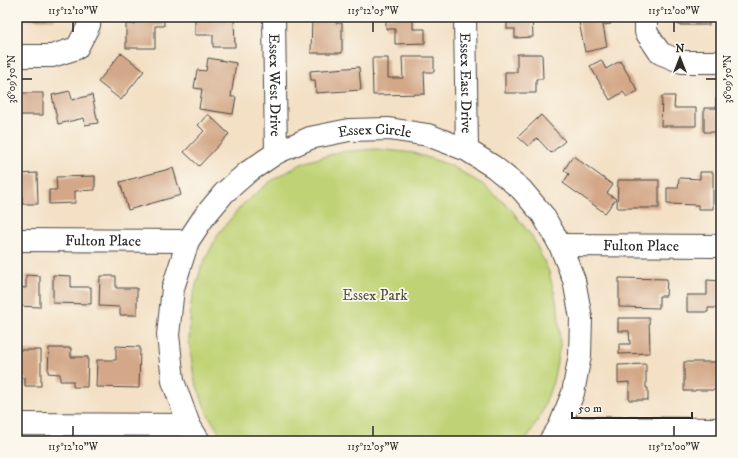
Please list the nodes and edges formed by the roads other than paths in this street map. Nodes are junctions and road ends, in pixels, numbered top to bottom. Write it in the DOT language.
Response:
graph roads {
  1 [pos="90,17"];
  2 [pos="274,17"];
  3 [pos="465,17"];
  4 [pos="646,17"];
  5 [pos="17,56"];
  6 [pos="721,62"];
  7 [pos="467,150"];
  8 [pos="276,153"];
  9 [pos="17,240"];
  10 [pos="188,241"];
  11 [pos="560,245"];
  12 [pos="721,246"];
  13 [pos="17,424"];
  14 [pos="721,429"];
  15 [pos="194,433"];
  16 [pos="554,434"];
  1 -- 5 [label="street"];
  2 -- 8 [label="street, Essex West Drive"];
  3 -- 7 [label="street, Essex East Drive"];
  4 -- 6 [label="street"];
  7 -- 8 [label="street, Essex Circle"];
  7 -- 11 [label="street, Essex Circle"];
  8 -- 10 [label="street, Essex Circle"];
  9 -- 10 [label="street, Fulton Place"];
  10 -- 15 [label="street, Essex Circle"];
  11 -- 12 [label="street, Fulton Place"];
  11 -- 16 [label="street, Essex Circle"];
  13 -- 15 [label="street"];
  14 -- 16 [label="street"];
}
